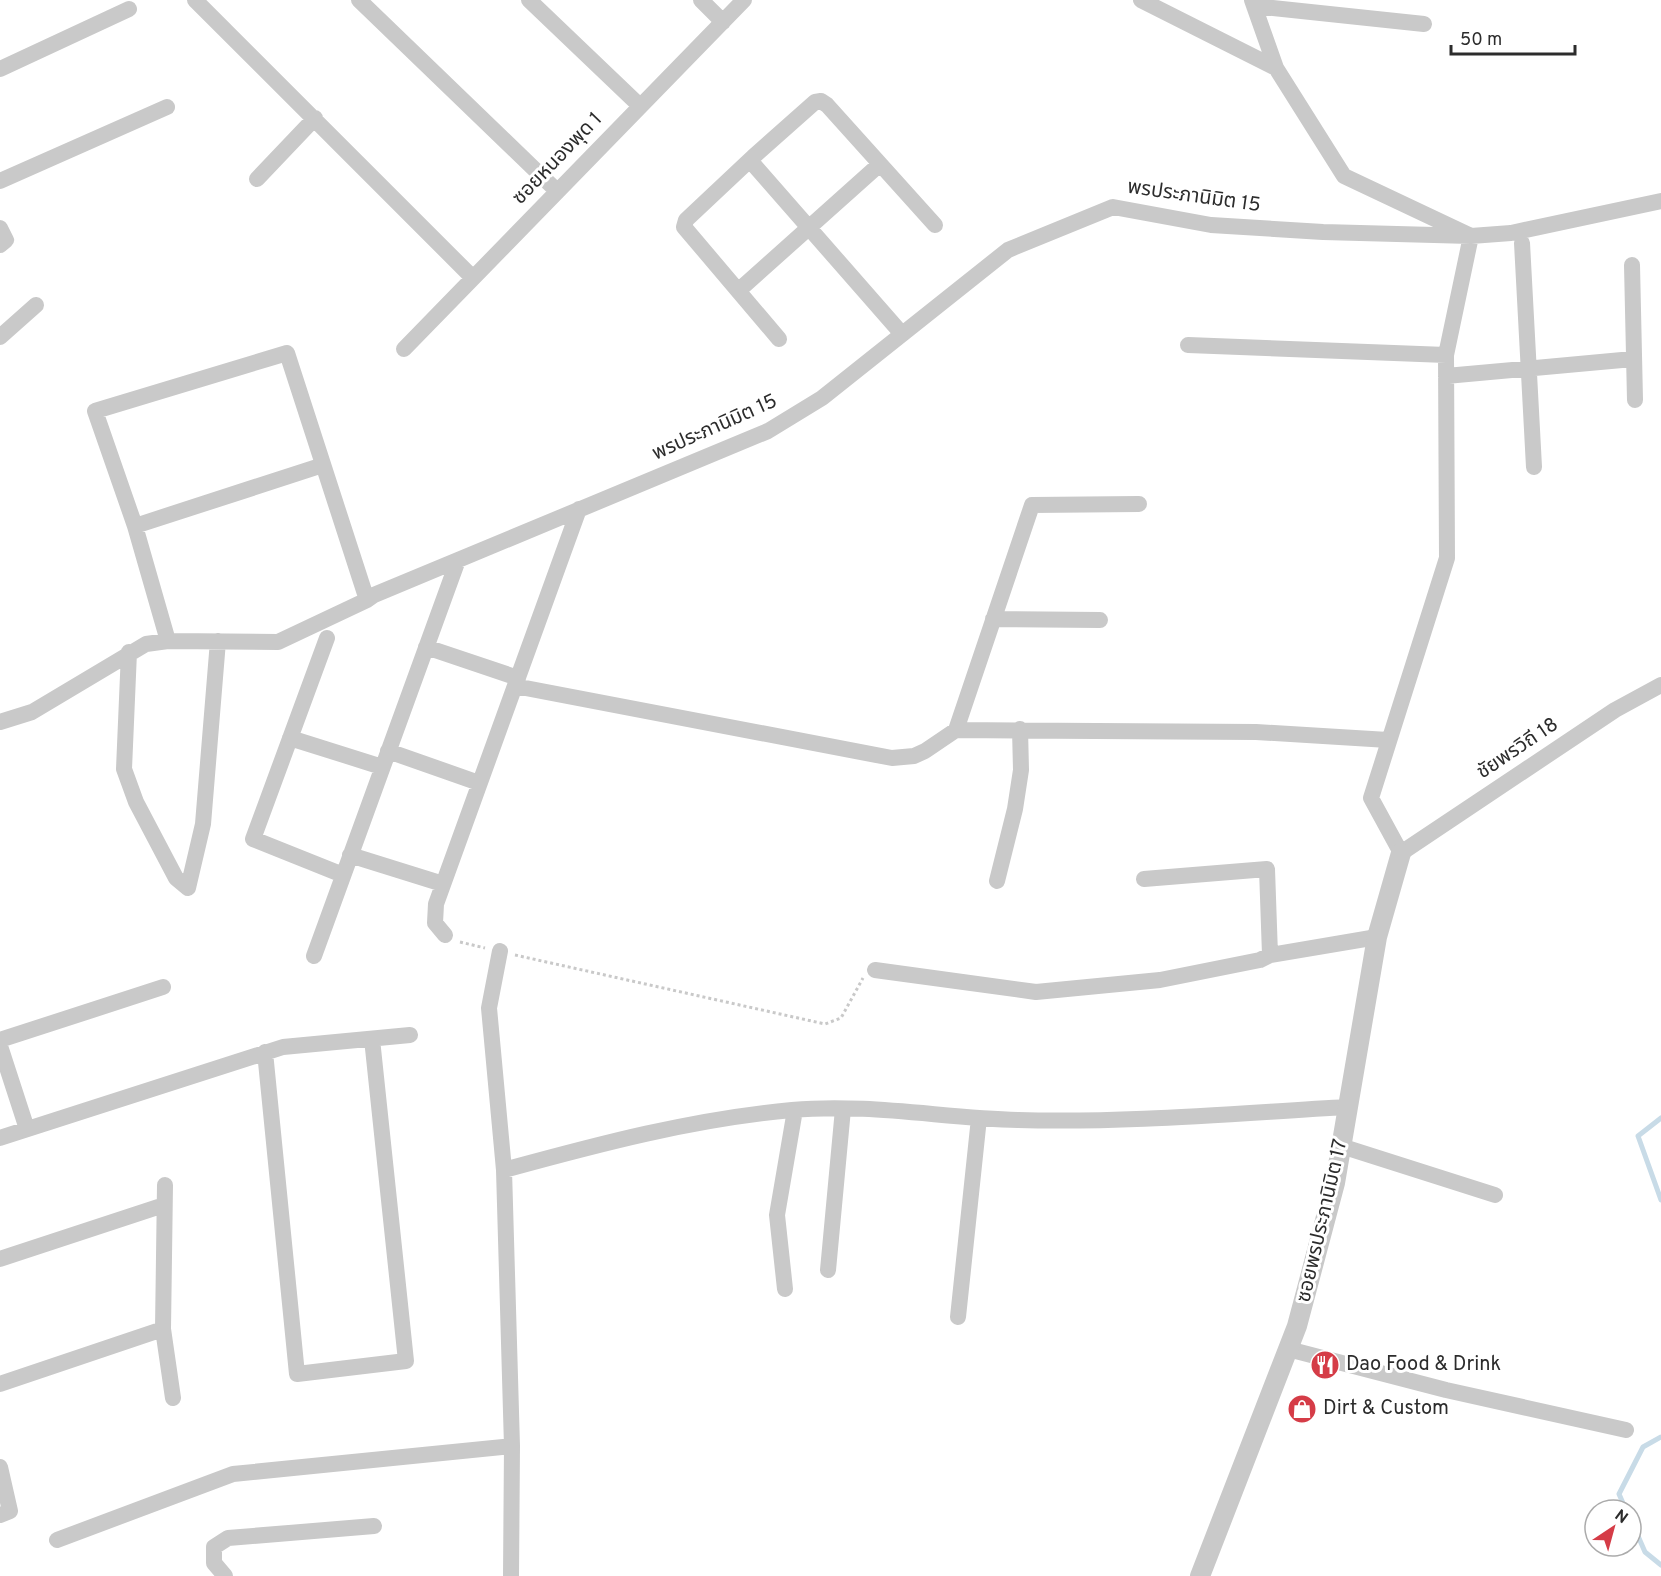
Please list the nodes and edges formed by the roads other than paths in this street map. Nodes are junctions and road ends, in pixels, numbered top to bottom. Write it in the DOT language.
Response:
graph roads {
  1 [pos="195,0"];
  2 [pos="359,0"];
  3 [pos="529,0"];
  4 [pos="700,0"];
  5 [pos="744,0"];
  6 [pos="1141,0"];
  7 [pos="1253,3"];
  8 [pos="129,9"];
  9 [pos="723,22"];
  10 [pos="1424,24"];
  11 [pos="1276,68"];
  12 [pos="0,69"];
  13 [pos="640,106"];
  14 [pos="167,108"];
  15 [pos="315,118"];
  16 [pos="753,157"];
  17 [pos="880,164"];
  18 [pos="257,179"];
  19 [pos="0,181"];
  20 [pos="557,191"];
  21 [pos="1661,201"];
  22 [pos="935,225"];
  23 [pos="808,227"];
  24 [pos="0,228"];
  25 [pos="1471,236"];
  26 [pos="1522,243"];
  27 [pos="0,245"];
  28 [pos="1632,265"];
  29 [pos="472,277"];
  30 [pos="738,291"];
  31 [pos="36,305"];
  32 [pos="902,334"];
  33 [pos="0,337"];
  34 [pos="779,339"];
  35 [pos="1188,345"];
  36 [pos="404,349"];
  37 [pos="1446,355"];
  38 [pos="1633,359"];
  39 [pos="1529,369"];
  40 [pos="1446,376"];
  41 [pos="1635,400"];
  42 [pos="323,465"];
  43 [pos="1534,467"];
  44 [pos="1139,504"];
  45 [pos="579,509"];
  46 [pos="135,526"];
  47 [pos="458,560"];
  48 [pos="367,600"];
  49 [pos="993,619"];
  50 [pos="1100,620"];
  51 [pos="327,638"];
  52 [pos="168,641"];
  53 [pos="218,641"];
  54 [pos="426,647"];
  55 [pos="129,652"];
  56 [pos="516,682"];
  57 [pos="1661,686"];
  58 [pos="0,722"];
  59 [pos="1020,729"];
  60 [pos="956,730"];
  61 [pos="290,738"];
  62 [pos="1388,740"];
  63 [pos="385,759"];
  64 [pos="479,783"];
  65 [pos="1401,853"];
  66 [pos="350,855"];
  67 [pos="343,875"];
  68 [pos="1144,879"];
  69 [pos="997,881"];
  70 [pos="443,884"];
  71 [pos="444,935"];
  72 [pos="1377,937"];
  73 [pos="500,951"];
  74 [pos="1270,955"];
  75 [pos="314,956"];
  76 [pos="875,970"];
  77 [pos="163,987"];
  78 [pos="410,1035"];
  79 [pos="372,1039"];
  80 [pos="0,1040"];
  81 [pos="0,1046"];
  82 [pos="265,1052"];
  83 [pos="1348,1107"];
  84 [pos="843,1109"];
  85 [pos="795,1110"];
  86 [pos="980,1118"];
  87 [pos="27,1129"];
  88 [pos="0,1138"];
  89 [pos="1341,1146"];
  90 [pos="504,1170"];
  91 [pos="165,1185"];
  92 [pos="1495,1195"];
  93 [pos="164,1204"];
  94 [pos="0,1259"];
  95 [pos="828,1270"];
  96 [pos="785,1289"];
  97 [pos="958,1317"];
  98 [pos="163,1329"];
  99 [pos="1288,1349"];
  100 [pos="0,1384"];
  101 [pos="173,1398"];
  102 [pos="1626,1430"];
  103 [pos="512,1446"];
  104 [pos="0,1467"];
  105 [pos="0,1515"];
  106 [pos="374,1526"];
  107 [pos="57,1540"];
  108 [pos="225,1576"];
  109 [pos="511,1576"];
  110 [pos="1200,1576"];
  1 -- 15 [label="street"];
  2 -- 20 [label="street"];
  3 -- 13 [label="street"];
  4 -- 9 [label="street"];
  5 -- 9 [label="street, ซอยหนองพุด 1"];
  6 -- 11 [label="street"];
  7 -- 10 [label="street"];
  7 -- 11 [label="street"];
  8 -- 12 [label="street"];
  9 -- 13 [label="street, ซอยหนองพุด 1"];
  11 -- 25 [label="street"];
  13 -- 20 [label="street, ซอยหนองพุด 1"];
  14 -- 19 [label="street"];
  15 -- 18 [label="street"];
  15 -- 29 [label="street"];
  16 -- 17 [label="street"];
  16 -- 23 [label="street"];
  16 -- 30 [label="street"];
  17 -- 22 [label="street"];
  17 -- 23 [label="street"];
  20 -- 29 [label="street, ซอยหนองพุด 1"];
  21 -- 25 [label="street, พรประภานิมิต 15"];
  23 -- 30 [label="street"];
  23 -- 32 [label="street"];
  24 -- 27 [label="street"];
  25 -- 32 [label="street, พรประภานิมิต 15"];
  25 -- 37 [label="street"];
  26 -- 39 [label="street"];
  28 -- 38 [label="street"];
  29 -- 36 [label="street, ซอยหนองพุด 1"];
  30 -- 34 [label="street"];
  31 -- 33 [label="street"];
  32 -- 45 [label="street, พรประภานิมิต 15"];
  35 -- 37 [label="street"];
  37 -- 40 [label="street"];
  38 -- 39 [label="street"];
  38 -- 41 [label="street"];
  39 -- 40 [label="street"];
  39 -- 43 [label="street"];
  40 -- 62 [label="street"];
  42 -- 46 [label="street"];
  42 -- 46 [label="street"];
  42 -- 48 [label="street"];
  44 -- 49 [label="street"];
  45 -- 47 [label="street, พรประภานิมิต 15"];
  45 -- 56 [label="street"];
  46 -- 52 [label="street"];
  47 -- 48 [label="street, พรประภานิมิต 15"];
  47 -- 54 [label="street"];
  48 -- 53 [label="street, พรประภานิมิต 15"];
  49 -- 50 [label="street"];
  49 -- 60 [label="street"];
  51 -- 61 [label="street"];
  52 -- 53 [label="street, พรประภานิมิต 15"];
  52 -- 55 [label="street, พรประภานิมิต 15"];
  53 -- 55 [label="street"];
  54 -- 56 [label="street"];
  54 -- 63 [label="street"];
  55 -- 58 [label="street, พรประภานิมิต 15"];
  56 -- 60 [label="street"];
  56 -- 64 [label="street"];
  57 -- 65 [label="street, ชัยพรวิถี 18"];
  59 -- 60 [label="street"];
  59 -- 62 [label="street"];
  59 -- 69 [label="street"];
  61 -- 63 [label="street"];
  61 -- 67 [label="street"];
  62 -- 65 [label="street"];
  63 -- 64 [label="street"];
  63 -- 66 [label="street"];
  64 -- 70 [label="street"];
  65 -- 72 [label="street, ซอยพรประภานิมิต 17"];
  66 -- 67 [label="street"];
  66 -- 70 [label="street"];
  67 -- 75 [label="street"];
  68 -- 74 [label="street"];
  70 -- 71 [label="street"];
  72 -- 74 [label="street"];
  72 -- 83 [label="street, ซอยพรประภานิมิต 17"];
  73 -- 90 [label="street"];
  74 -- 76 [label="street"];
  77 -- 80 [label="street"];
  78 -- 79 [label="street"];
  79 -- 82 [label="street"];
  79 -- 82 [label="street"];
  81 -- 87 [label="street"];
  82 -- 87 [label="street"];
  83 -- 86 [label="street"];
  83 -- 89 [label="street, ซอยพรประภานิมิต 17"];
  84 -- 85 [label="street"];
  84 -- 86 [label="street"];
  84 -- 95 [label="street"];
  85 -- 90 [label="street"];
  85 -- 96 [label="street"];
  86 -- 97 [label="street"];
  87 -- 88 [label="street"];
  89 -- 92 [label="street"];
  89 -- 99 [label="street, ซอยพรประภานิมิต 17"];
  90 -- 103 [label="street"];
  91 -- 93 [label="street"];
  93 -- 94 [label="street"];
  93 -- 98 [label="street"];
  98 -- 100 [label="street"];
  98 -- 101 [label="street"];
  99 -- 102 [label="street"];
  99 -- 110 [label="street, ซอยพรประภานิมิต 17"];
  103 -- 107 [label="street"];
  103 -- 109 [label="street"];
  104 -- 105 [label="street"];
  106 -- 108 [label="street"];
}
